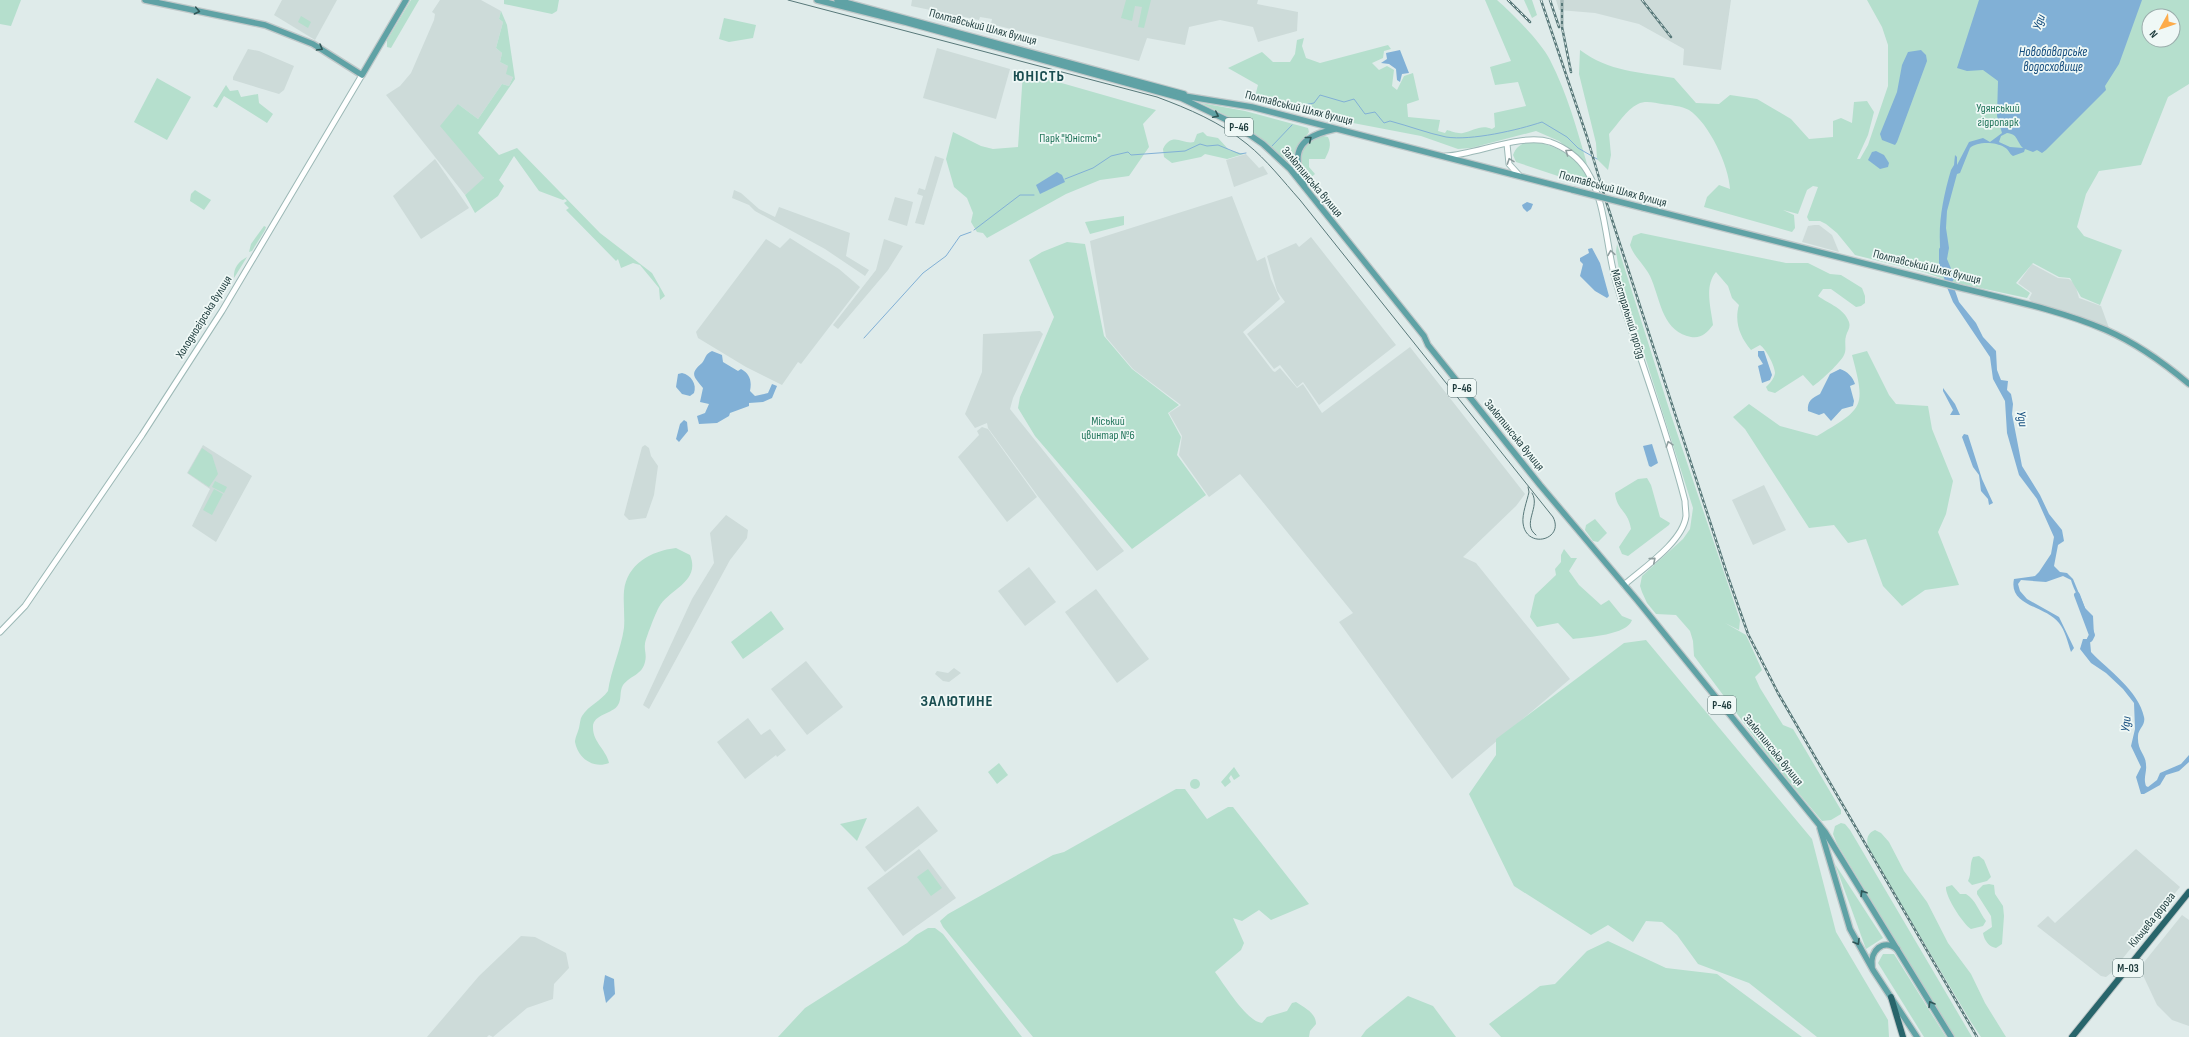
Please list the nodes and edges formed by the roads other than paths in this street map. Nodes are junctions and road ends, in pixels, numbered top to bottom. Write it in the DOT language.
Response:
graph roads {
  1 [pos="145,0"];
  2 [pos="406,0"];
  3 [pos="817,0"];
  4 [pos="837,0"];
  5 [pos="362,75"];
  6 [pos="1142,87"];
  7 [pos="1165,94"];
  8 [pos="1192,96"];
  9 [pos="1337,129"];
  10 [pos="1506,144"];
  11 [pos="1444,156"];
  12 [pos="1298,165"];
  13 [pos="1290,169"];
  14 [pos="1519,175"];
  15 [pos="1304,187"];
  16 [pos="2189,384"];
  17 [pos="1624,585"];
  18 [pos="0,632"];
  19 [pos="1819,826"];
  20 [pos="2189,892"];
  21 [pos="1900,952"];
  22 [pos="1873,970"];
  23 [pos="1891,997"];
  24 [pos="1903,1037"];
  25 [pos="1917,1037"];
  26 [pos="1951,1037"];
  27 [pos="2072,1037"];
  1 -- 5 [label="main road, one-way"];
  2 -- 5 [label="main road, Холодногірська вулиця"];
  3 -- 6 [label="main road, Полтавський Шлях вулиця"];
  4 -- 8 [label="main road, Полтавський Шлях вулиця"];
  5 -- 18 [label="main road, Холодногірська вулиця"];
  6 -- 7 [label="main road, Залютинська вулиця / Р-46"];
  7 -- 8 [label="main road, Полтавський Шлях вулиця"];
  7 -- 13 [label="main road, Залютинська вулиця / Р-46, one-way"];
  8 -- 9 [label="main road, Полтавський Шлях вулиця"];
  9 -- 11 [label="main road, Полтавський Шлях вулиця"];
  12 -- 9 [label="main road, one-way"];
  10 -- 11 [label="main road, Магістральний проїзд"];
  14 -- 10 [label="main road, one-way"];
  17 -- 10 [label="main road, Магістральний проїзд, one-way"];
  11 -- 14 [label="main road, Полтавський Шлях вулиця"];
  12 -- 13 [label="main road"];
  12 -- 15 [label="main road"];
  13 -- 15 [label="main road, Залютинська вулиця / Р-46"];
  14 -- 16 [label="main road, Полтавський Шлях вулиця, bridge"];
  15 -- 17 [label="main road, Залютинська вулиця / Р-46"];
  17 -- 19 [label="main road, Залютинська вулиця / Р-46"];
  21 -- 19 [label="main road, Р-46, one-way"];
  19 -- 22 [label="main road, Р-46, one-way"];
  20 -- 27 [label="highway, Кільцева дорога / М-03"];
  21 -- 22 [label="main road"];
  26 -- 21 [label="main road, Р-46, one-way"];
  22 -- 23 [label="main road, Р-46"];
  23 -- 24 [label="highway"];
  23 -- 25 [label="main road, Р-46"];
}
